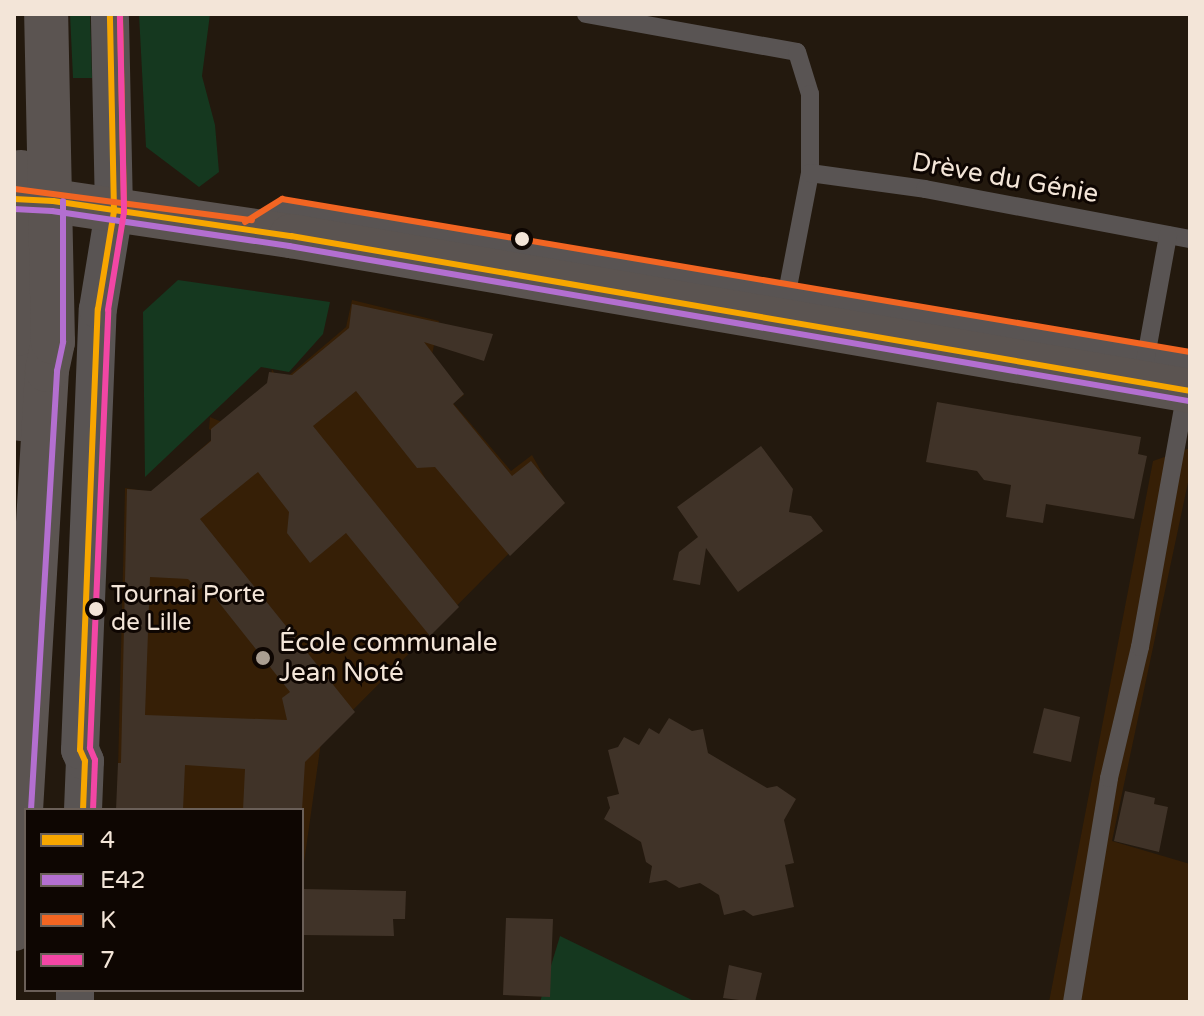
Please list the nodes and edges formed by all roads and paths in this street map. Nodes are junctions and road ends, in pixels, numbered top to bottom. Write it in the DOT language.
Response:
graph roads {
  1 [pos="18,14"];
  2 [pos="46,14"];
  3 [pos="110,14"];
  4 [pos="586,14"];
  5 [pos="810,173"];
  6 [pos="30,200"];
  7 [pos="114,211"];
  8 [pos="1168,235"];
  9 [pos="1190,239"];
  10 [pos="784,308"];
  11 [pos="1144,367"];
  12 [pos="1189,381"];
  13 [pos="83,808"];
  14 [pos="14,929"];
  15 [pos="1072,1002"];
  1 -- 6 [label="main road"];
  2 -- 6 [label="main road"];
  3 -- 7 [label="street"];
  4 -- 5 [label="lane"];
  5 -- 8 [label="lane, Drève du Génie"];
  5 -- 10 [label="lane"];
  6 -- 7 [label="main road"];
  6 -- 14 [label="main road"];
  7 -- 10 [label="main road"];
  7 -- 13 [label="street"];
  8 -- 9 [label="lane, Drève du Génie"];
  8 -- 11 [label="lane"];
  10 -- 11 [label="main road"];
  11 -- 12 [label="main road"];
  12 -- 15 [label="lane"];
}
